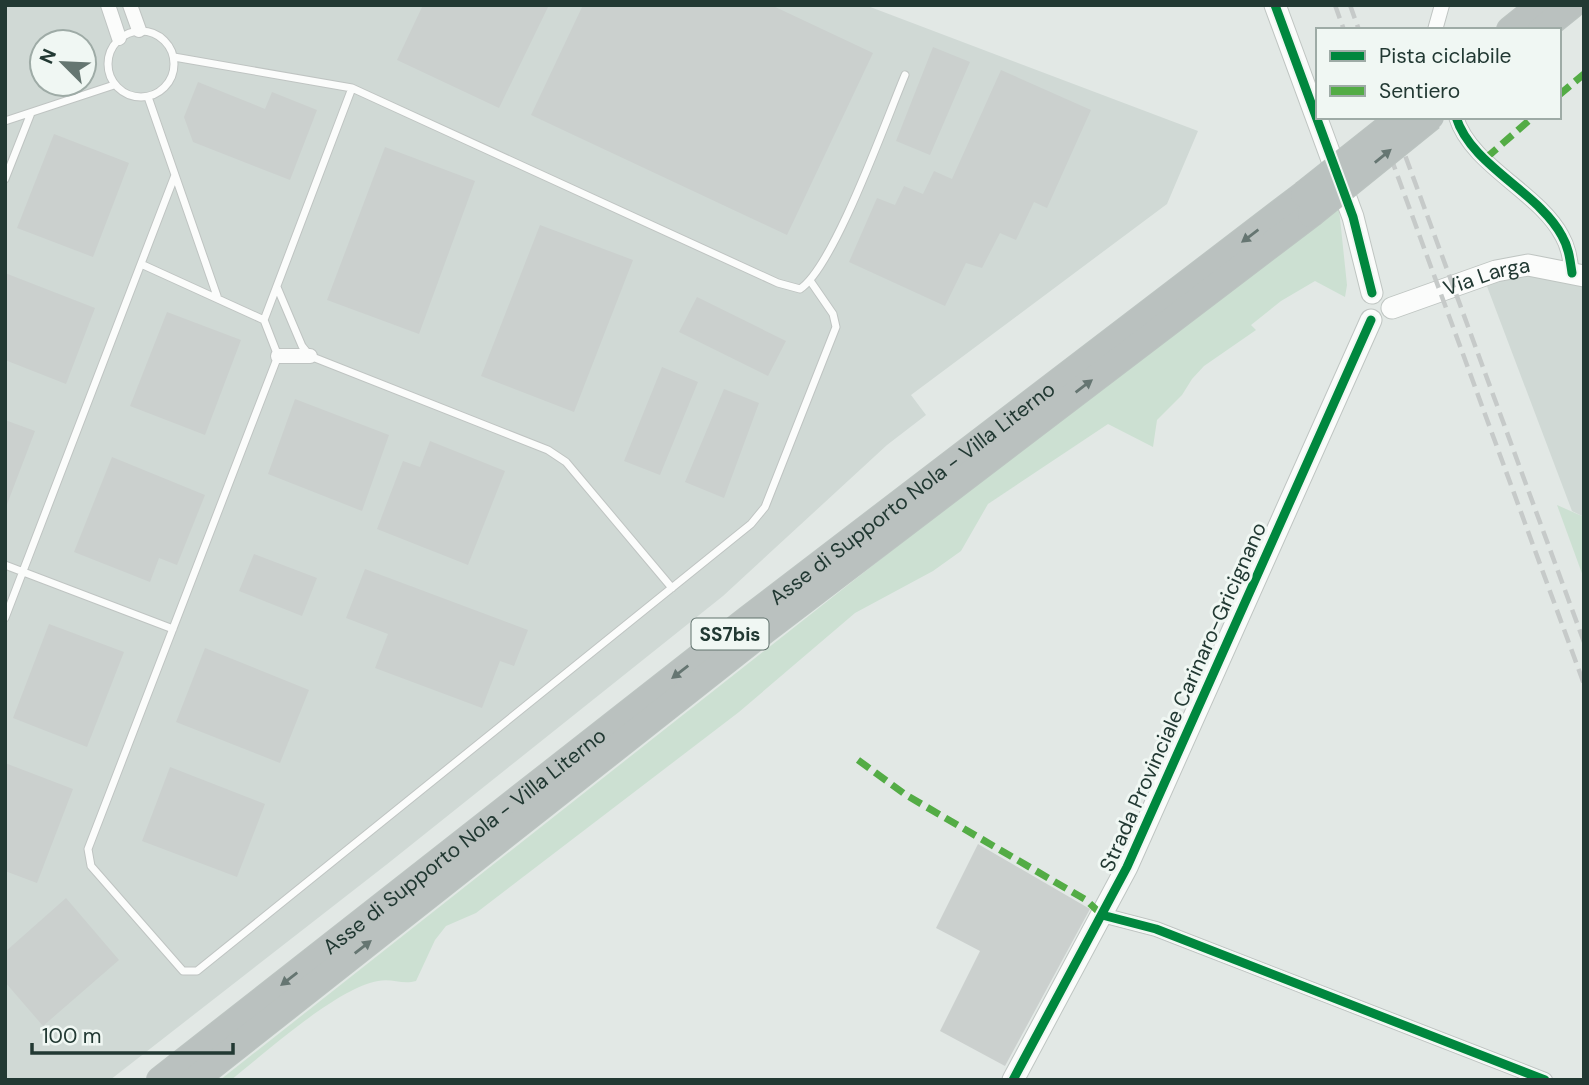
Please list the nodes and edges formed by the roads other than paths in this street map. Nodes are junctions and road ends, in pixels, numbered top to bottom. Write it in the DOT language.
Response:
graph roads {
  1 [pos="108,5"];
  2 [pos="130,5"];
  3 [pos="1275,5"];
  4 [pos="1442,5"];
  5 [pos="1541,5"];
  6 [pos="1572,5"];
  7 [pos="1436,28"];
  8 [pos="1512,28"];
  9 [pos="1543,28"];
  10 [pos="139,30"];
  11 [pos="119,38"];
  12 [pos="174,57"];
  13 [pos="905,75"];
  14 [pos="114,85"];
  15 [pos="352,88"];
  16 [pos="148,97"];
  17 [pos="31,113"];
  18 [pos="1316,116"];
  19 [pos="1317,119"];
  20 [pos="1399,119"];
  21 [pos="1428,119"];
  22 [pos="1458,119"];
  23 [pos="5,121"];
  24 [pos="175,175"];
  25 [pos="5,179"];
  26 [pos="1307,204"];
  27 [pos="141,264"];
  28 [pos="1578,275"];
  29 [pos="811,282"];
  30 [pos="277,287"];
  31 [pos="1372,293"];
  32 [pos="217,296"];
  33 [pos="1392,307"];
  34 [pos="264,320"];
  35 [pos="1371,320"];
  36 [pos="278,356"];
  37 [pos="310,356"];
  38 [pos="5,565"];
  39 [pos="23,572"];
  40 [pos="672,587"];
  41 [pos="5,618"];
  42 [pos="173,629"];
  43 [pos="1102,915"];
  44 [pos="266,1023"];
  45 [pos="171,1078"];
  46 [pos="213,1080"];
  47 [pos="1013,1080"];
  48 [pos="1545,1080"];
  1 -- 11 [label="street"];
  2 -- 10 [label="street"];
  3 -- 18 [label="street"];
  4 -- 7 [label="street"];
  5 -- 8 [label="highway"];
  6 -- 9 [label="highway"];
  10 -- 11 [label="lane"];
  10 -- 12 [label="lane"];
  11 -- 14 [label="lane"];
  12 -- 15 [label="lane"];
  12 -- 16 [label="lane"];
  13 -- 29 [label="lane"];
  14 -- 16 [label="lane"];
  14 -- 17 [label="lane"];
  15 -- 29 [label="lane"];
  15 -- 30 [label="lane"];
  16 -- 24 [label="lane"];
  17 -- 23 [label="lane"];
  17 -- 25 [label="lane"];
  19 -- 31 [label="street"];
  20 -- 26 [label="highway, Asse di Supporto Nola - Villa Literno / SS7bis, bridge"];
  26 -- 21 [label="highway, Asse di Supporto Nola - Villa Literno / SS7bis, one-way, bridge"];
  22 -- 28 [label="street"];
  24 -- 27 [label="lane"];
  24 -- 32 [label="lane"];
  44 -- 26 [label="highway, Asse di Supporto Nola - Villa Literno / SS7bis, one-way"];
  26 -- 45 [label="highway, Asse di Supporto Nola - Villa Literno / SS7bis, one-way"];
  27 -- 32 [label="lane"];
  27 -- 39 [label="lane"];
  28 -- 33 [label="street, Via Larga"];
  29 -- 40 [label="lane"];
  30 -- 34 [label="lane"];
  30 -- 37 [label="lane"];
  31 -- 33 [label="street"];
  31 -- 35 [label="street"];
  32 -- 34 [label="lane"];
  33 -- 35 [label="street, Via Larga"];
  34 -- 36 [label="lane"];
  35 -- 43 [label="street, Strada Provinciale Carinaro-Gricignano"];
  36 -- 37 [label="street"];
  36 -- 42 [label="lane"];
  37 -- 40 [label="lane"];
  38 -- 39 [label="lane"];
  39 -- 41 [label="lane"];
  39 -- 42 [label="lane"];
  40 -- 42 [label="lane"];
  43 -- 47 [label="street, Strada Provinciale Carinaro-Gricignano"];
  43 -- 48 [label="street"];
  44 -- 45 [label="highway, Asse di Supporto Nola - Villa Literno / SS7bis"];
  44 -- 46 [label="highway"];
}
